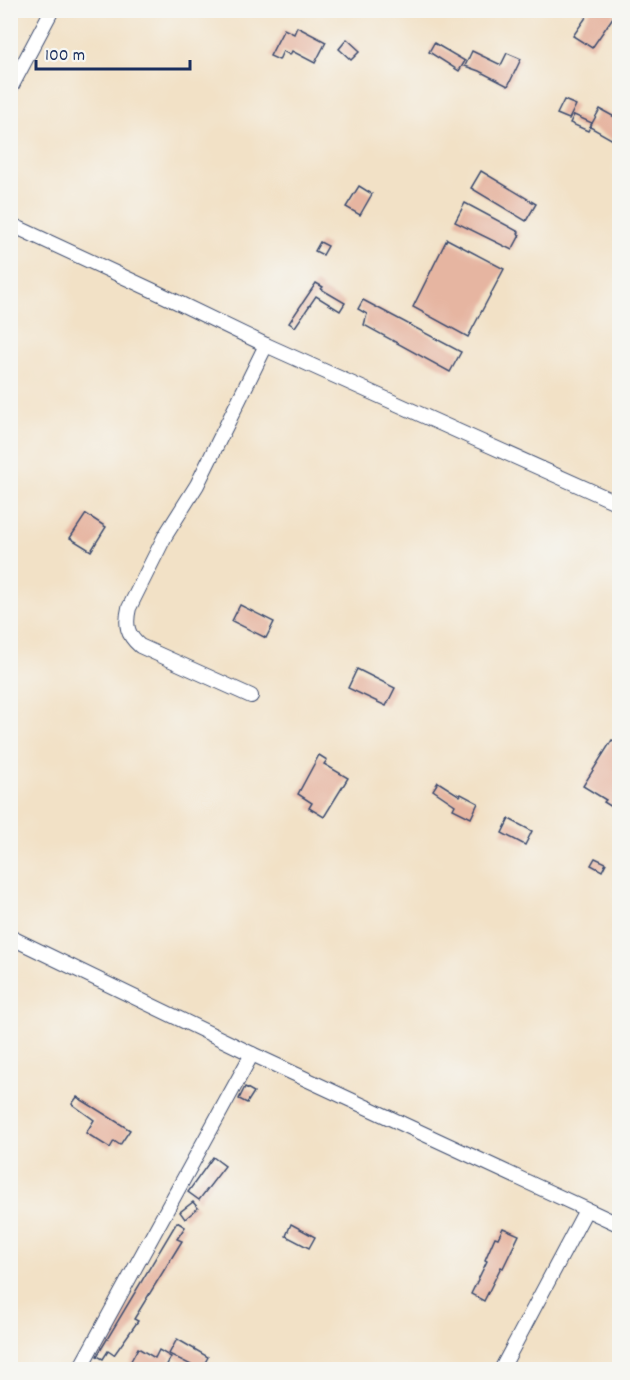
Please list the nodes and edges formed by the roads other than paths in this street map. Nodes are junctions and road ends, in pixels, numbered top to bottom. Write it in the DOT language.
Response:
graph roads {
  1 [pos="52,10"];
  2 [pos="10,88"];
  3 [pos="10,224"];
  4 [pos="266,345"];
  5 [pos="620,504"];
  6 [pos="251,696"];
  7 [pos="10,937"];
  8 [pos="252,1054"];
  9 [pos="586,1210"];
  10 [pos="620,1226"];
  11 [pos="79,1370"];
  12 [pos="501,1370"];
  1 -- 2 [label="street"];
  3 -- 4 [label="street"];
  4 -- 5 [label="street"];
  4 -- 6 [label="street"];
  7 -- 8 [label="street"];
  8 -- 9 [label="street"];
  8 -- 11 [label="street"];
  9 -- 10 [label="street"];
  9 -- 12 [label="street"];
}
